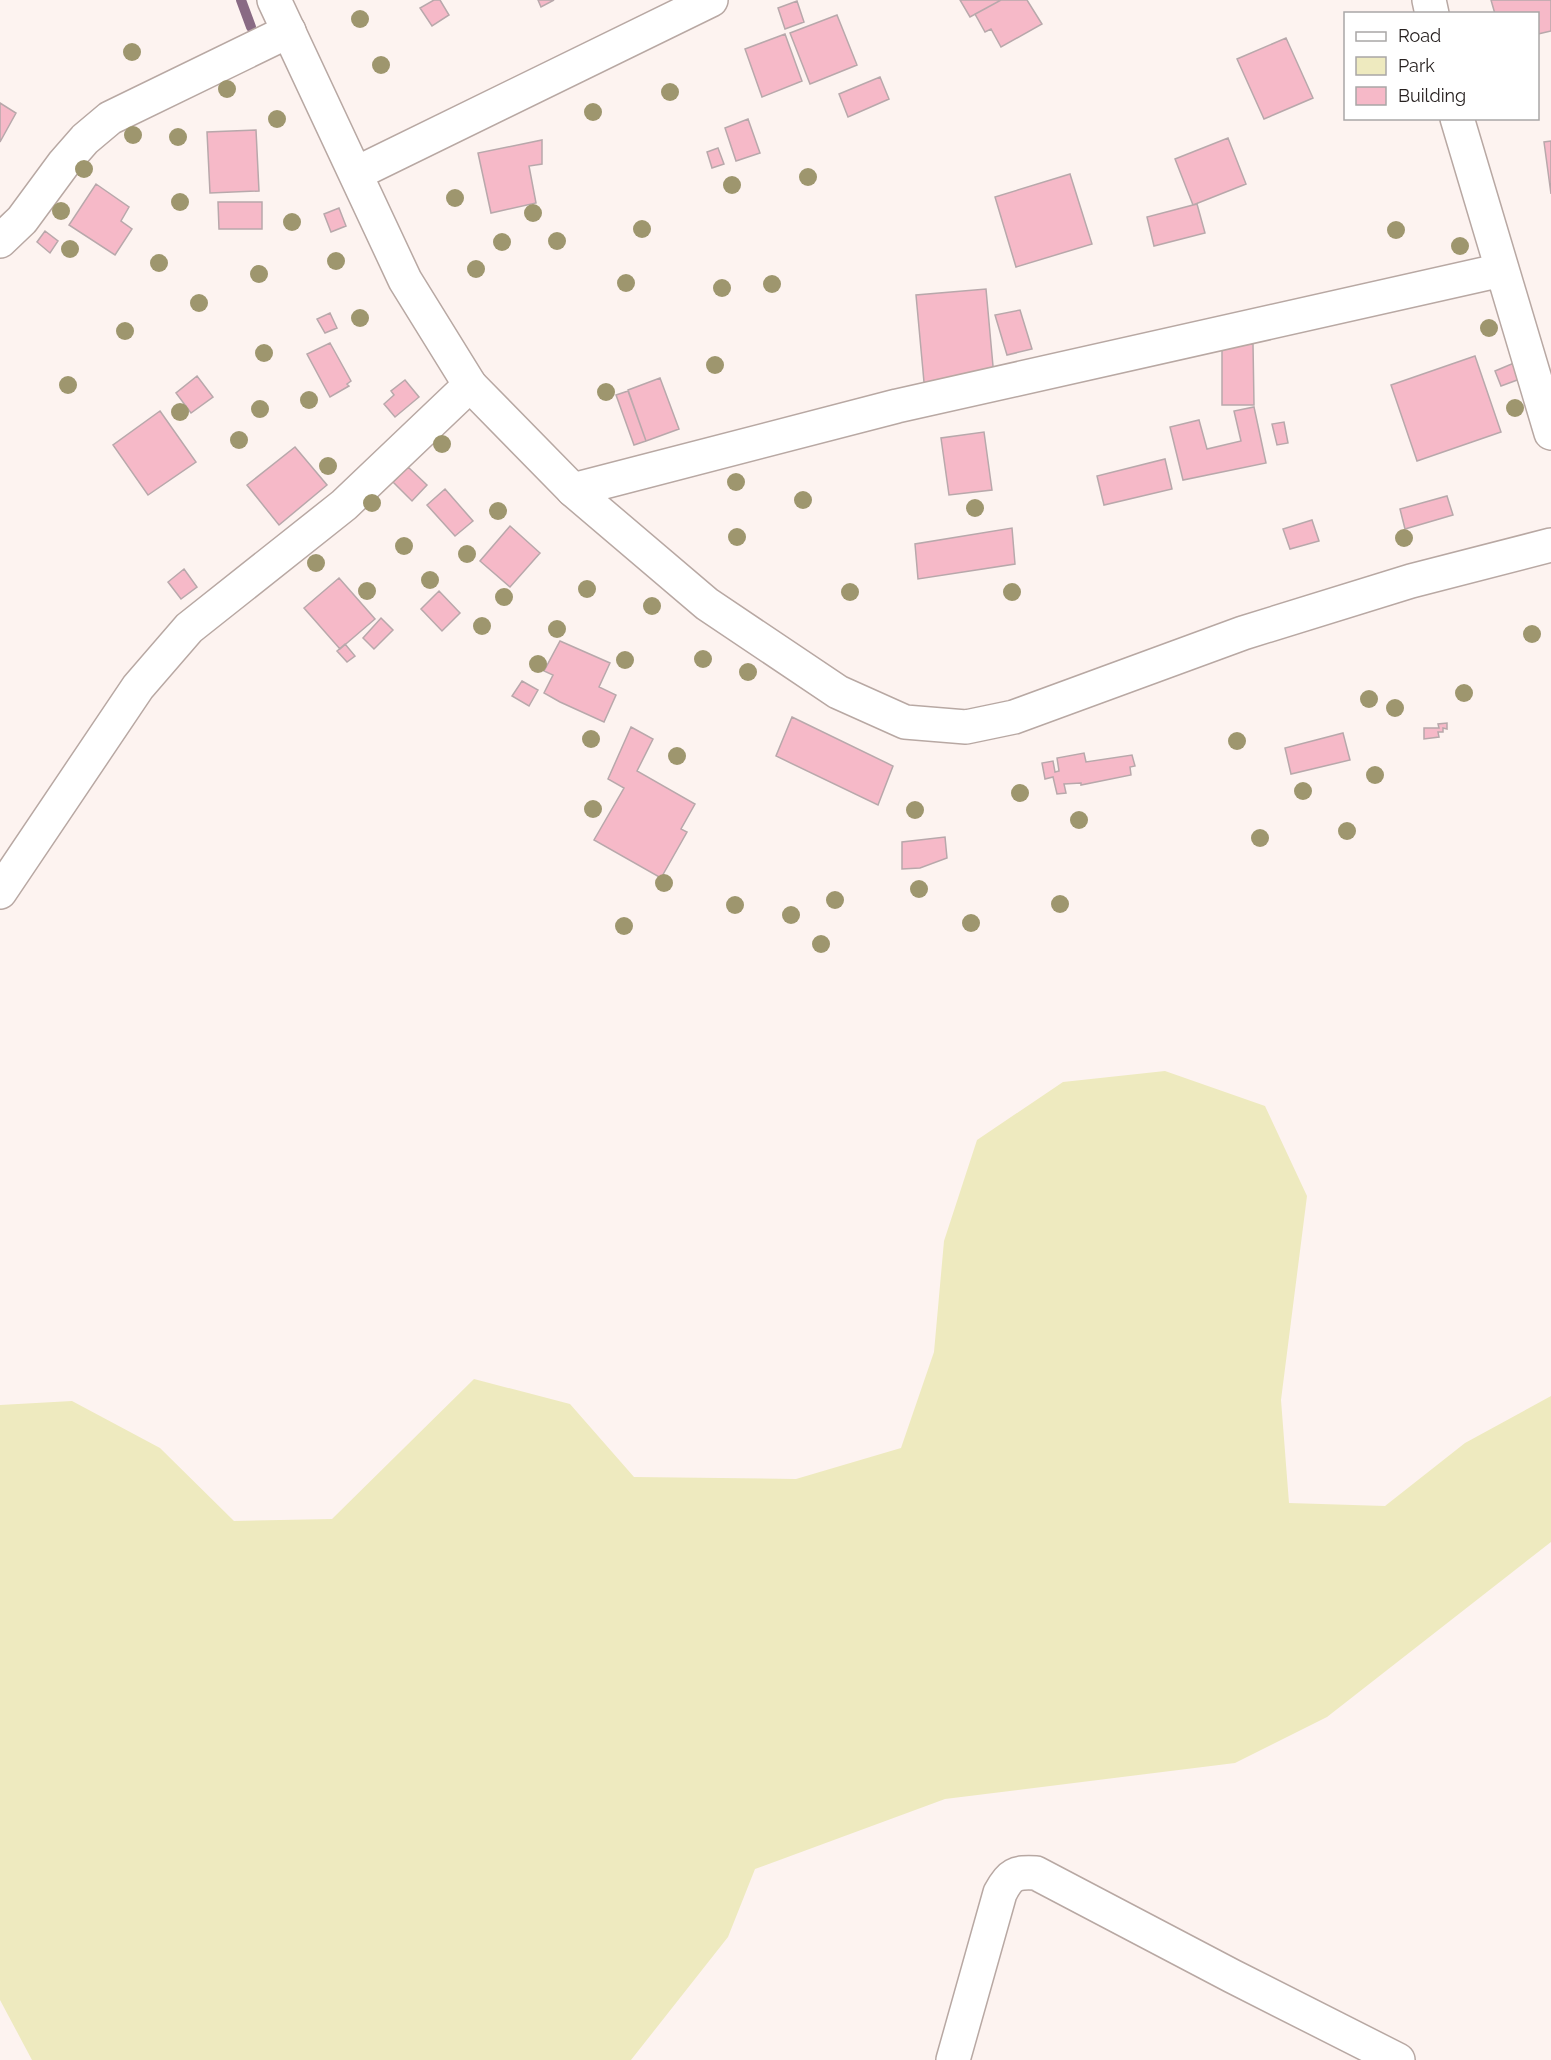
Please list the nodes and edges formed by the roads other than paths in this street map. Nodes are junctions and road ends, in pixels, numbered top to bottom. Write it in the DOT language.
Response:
graph roads {
  1 [pos="274,0"];
  2 [pos="711,0"];
  3 [pos="289,31"];
  4 [pos="1458,120"];
  5 [pos="357,173"];
  6 [pos="0,241"];
  7 [pos="1502,270"];
  8 [pos="470,385"];
  9 [pos="1551,433"];
  10 [pos="573,490"];
  11 [pos="1551,545"];
  12 [pos="0,892"];
  13 [pos="952,2060"];
  14 [pos="1398,2060"];
  1 -- 3 [label="street"];
  2 -- 5 [label="street"];
  3 -- 5 [label="street"];
  3 -- 6 [label="street"];
  4 -- 7 [label="street"];
  5 -- 8 [label="street"];
  7 -- 9 [label="street"];
  7 -- 10 [label="street"];
  8 -- 10 [label="street"];
  8 -- 12 [label="street"];
  10 -- 11 [label="street"];
  13 -- 14 [label="street"];
}
